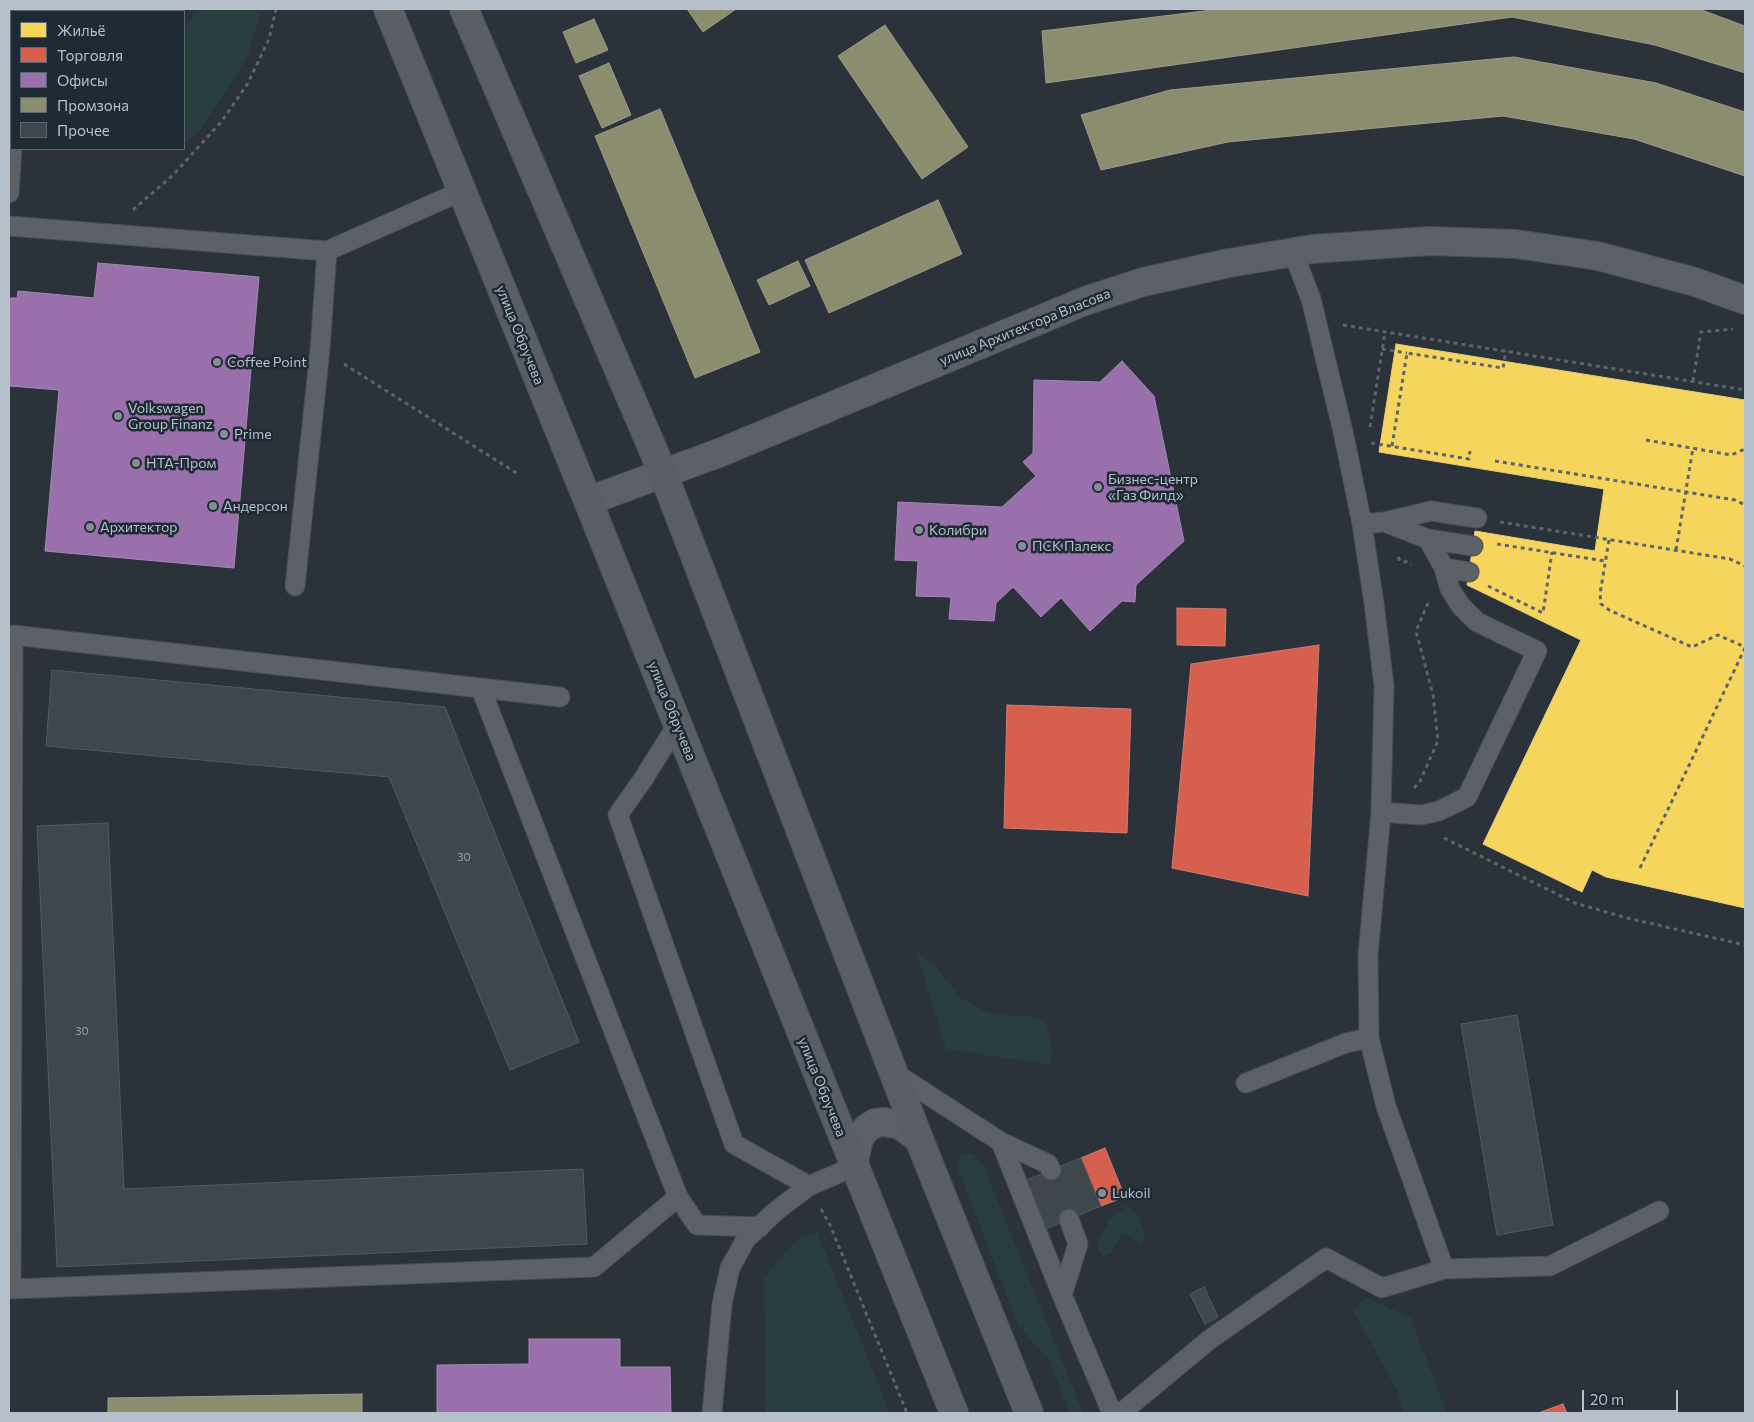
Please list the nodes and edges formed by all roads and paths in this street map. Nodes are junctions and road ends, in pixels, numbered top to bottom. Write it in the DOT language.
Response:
graph roads {
  1 [pos="276,9"];
  2 [pos="388,9"];
  3 [pos="464,9"];
  4 [pos="12,150"];
  5 [pos="462,191"];
  6 [pos="9,193"];
  7 [pos="9,226"];
  8 [pos="106,234"];
  9 [pos="327,251"];
  10 [pos="1293,252"];
  11 [pos="1745,300"];
  12 [pos="1339,324"];
  13 [pos="1734,329"];
  14 [pos="1385,332"];
  15 [pos="320,349"];
  16 [pos="1382,349"];
  17 [pos="1506,351"];
  18 [pos="1407,353"];
  19 [pos="1694,381"];
  20 [pos="1745,390"];
  21 [pos="1370,433"];
  22 [pos="1646,440"];
  23 [pos="1368,442"];
  24 [pos="1392,446"];
  25 [pos="1693,448"];
  26 [pos="1745,450"];
  27 [pos="1470,451"];
  28 [pos="1495,461"];
  29 [pos="518,474"];
  30 [pos="663,474"];
  31 [pos="1686,492"];
  32 [pos="588,501"];
  33 [pos="1745,504"];
  34 [pos="1477,518"];
  35 [pos="1384,522"];
  36 [pos="1362,524"];
  37 [pos="1428,539"];
  38 [pos="1608,540"];
  39 [pos="1494,543"];
  40 [pos="1473,546"];
  41 [pos="1676,550"];
  42 [pos="1552,552"];
  43 [pos="1400,561"];
  44 [pos="1605,561"];
  45 [pos="1407,562"];
  46 [pos="1745,566"];
  47 [pos="1444,568"];
  48 [pos="1469,572"];
  49 [pos="296,586"];
  50 [pos="1486,586"];
  51 [pos="1745,648"];
  52 [pos="481,689"];
  53 [pos="560,697"];
  54 [pos="677,725"];
  55 [pos="1406,790"];
  56 [pos="1381,812"];
  57 [pos="1443,837"];
  58 [pos="1640,868"];
  59 [pos="1745,944"];
  60 [pos="1369,1038"];
  61 [pos="893,1072"];
  62 [pos="1246,1083"];
  63 [pos="919,1139"];
  64 [pos="1001,1142"];
  65 [pos="853,1167"];
  66 [pos="1051,1170"];
  67 [pos="809,1186"];
  68 [pos="678,1197"];
  69 [pos="1659,1211"];
  70 [pos="1069,1219"];
  71 [pos="760,1227"];
  72 [pos="1444,1268"];
  73 [pos="1062,1294"];
  74 [pos="712,1413"];
  75 [pos="907,1413"];
  76 [pos="954,1413"];
  77 [pos="1029,1413"];
  78 [pos="1112,1413"];
  79 [pos="1121,1413"];
  1 -- 8 [label="path"];
  2 -- 5 [label="main road, улица Обручева"];
  3 -- 30 [label="main road"];
  4 -- 6 [label="lane"];
  5 -- 9 [label="lane"];
  5 -- 32 [label="main road, улица Обручева"];
  7 -- 8 [label="lane"];
  8 -- 9 [label="lane"];
  9 -- 15 [label="lane"];
  10 -- 11 [label="street, улица Архитектора Власова"];
  10 -- 30 [label="street, улица Архитектора Власова"];
  10 -- 36 [label="lane"];
  12 -- 14 [label="path"];
  13 -- 19 [label="path"];
  14 -- 16 [label="path"];
  14 -- 17 [label="path"];
  15 -- 29 [label="path"];
  15 -- 49 [label="lane"];
  16 -- 18 [label="path"];
  16 -- 21 [label="path"];
  17 -- 18 [label="path"];
  17 -- 19 [label="path"];
  18 -- 24 [label="path"];
  19 -- 20 [label="path"];
  22 -- 25 [label="path"];
  23 -- 24 [label="path"];
  24 -- 27 [label="path"];
  25 -- 26 [label="path"];
  25 -- 31 [label="path"];
  28 -- 31 [label="path"];
  30 -- 32 [label="street, улица Архитектора Власова"];
  30 -- 61 [label="main road"];
  31 -- 33 [label="path"];
  31 -- 41 [label="path"];
  32 -- 54 [label="main road, улица Обручева"];
  34 -- 35 [label="lane"];
  34 -- 38 [label="path"];
  35 -- 36 [label="lane"];
  35 -- 37 [label="lane"];
  36 -- 56 [label="lane"];
  37 -- 40 [label="lane"];
  37 -- 47 [label="lane"];
  38 -- 41 [label="path"];
  38 -- 44 [label="path"];
  39 -- 42 [label="path"];
  41 -- 46 [label="path"];
  42 -- 44 [label="path"];
  42 -- 50 [label="path"];
  43 -- 45 [label="path"];
  44 -- 51 [label="path"];
  47 -- 48 [label="lane"];
  47 -- 55 [label="path"];
  47 -- 56 [label="lane"];
  51 -- 58 [label="path"];
  52 -- 53 [label="lane"];
  52 -- 68 [label="lane"];
  52 -- 68 [label="lane"];
  54 -- 65 [label="main road, улица Обручева"];
  54 -- 67 [label="lane"];
  56 -- 60 [label="lane"];
  57 -- 59 [label="path"];
  60 -- 62 [label="lane"];
  60 -- 72 [label="lane"];
  61 -- 63 [label="main road"];
  61 -- 64 [label="lane"];
  63 -- 65 [label="street"];
  63 -- 77 [label="main road"];
  64 -- 66 [label="lane"];
  64 -- 73 [label="lane"];
  65 -- 67 [label="lane"];
  65 -- 76 [label="main road, улица Обручева"];
  67 -- 71 [label="lane"];
  67 -- 75 [label="path"];
  68 -- 71 [label="lane"];
  69 -- 72 [label="lane"];
  70 -- 73 [label="lane"];
  71 -- 74 [label="lane"];
  72 -- 79 [label="lane"];
  73 -- 78 [label="lane"];
}
